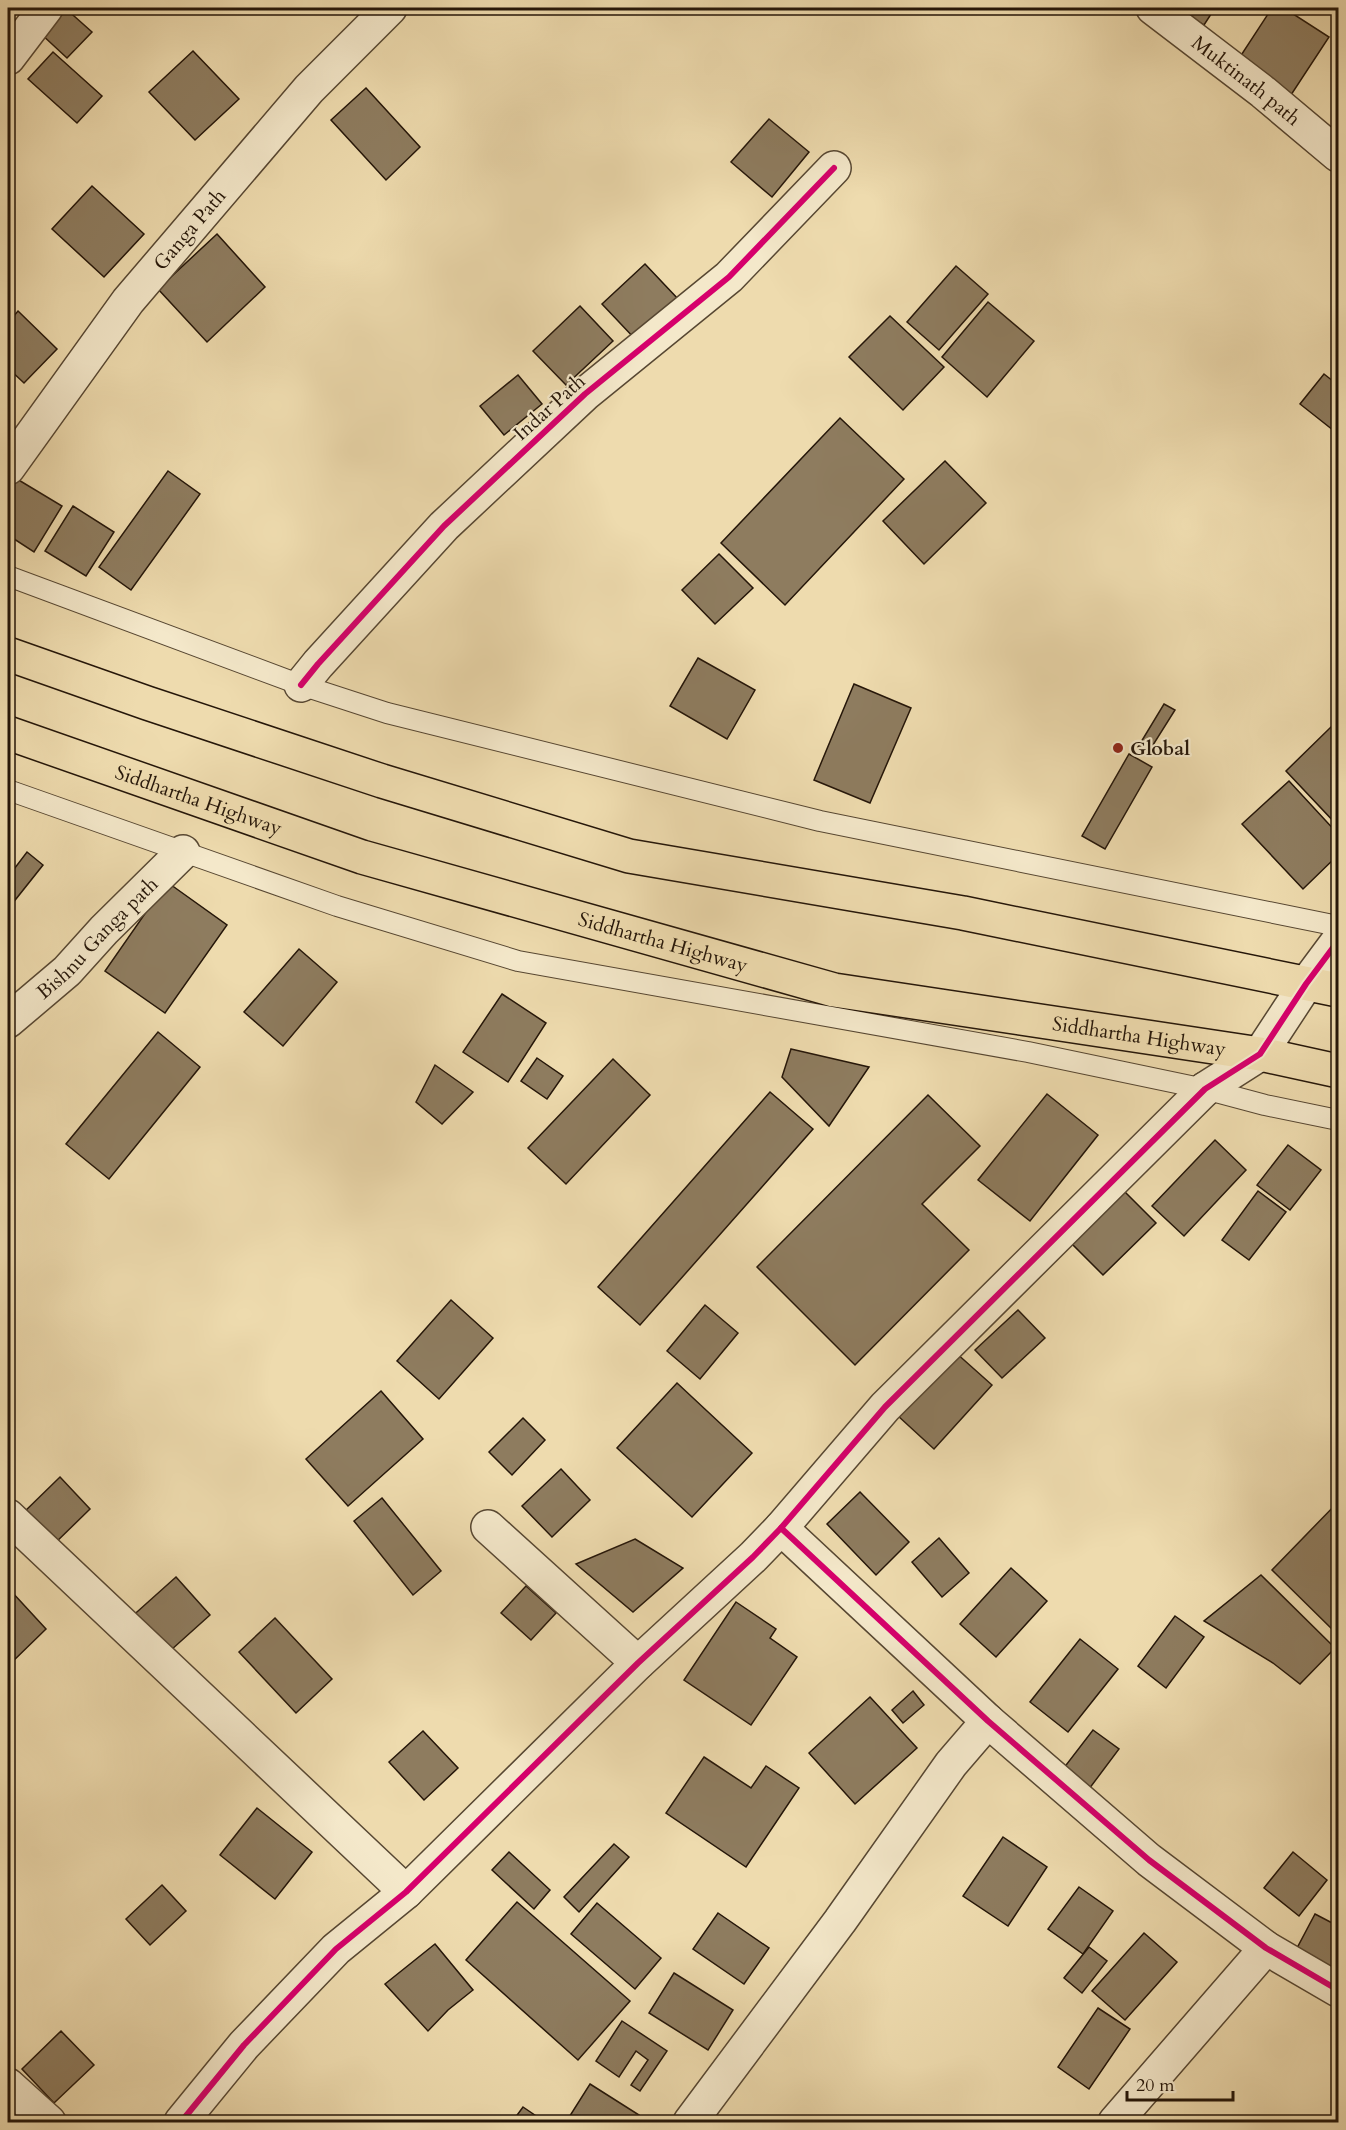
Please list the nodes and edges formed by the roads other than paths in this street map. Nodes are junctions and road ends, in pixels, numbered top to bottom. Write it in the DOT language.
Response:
graph roads {
  1 [pos="46,8"];
  2 [pos="390,8"];
  3 [pos="1153,8"];
  4 [pos="8,58"];
  5 [pos="1338,155"];
  6 [pos="834,168"];
  7 [pos="8,468"];
  8 [pos="8,576"];
  9 [pos="8,654"];
  10 [pos="301,685"];
  11 [pos="8,733"];
  12 [pos="8,790"];
  13 [pos="183,852"];
  14 [pos="1338,926"];
  15 [pos="1338,941"];
  16 [pos="1306,984"];
  17 [pos="1338,990"];
  18 [pos="8,1021"];
  19 [pos="1260,1054"];
  20 [pos="1338,1071"];
  21 [pos="1205,1089"];
  22 [pos="1338,1120"];
  23 [pos="8,1516"];
  24 [pos="489,1527"];
  25 [pos="781,1528"];
  26 [pos="638,1664"];
  27 [pos="988,1721"];
  28 [pos="406,1892"];
  29 [pos="1266,1948"];
  30 [pos="1338,1990"];
  31 [pos="8,2085"];
  32 [pos="49,2122"];
  33 [pos="181,2122"];
  34 [pos="690,2122"];
  35 [pos="1115,2122"];
  1 -- 4 [label="street"];
  2 -- 7 [label="street, Ganga Path"];
  3 -- 5 [label="street, Muktinath path"];
  6 -- 10 [label="street, Indar Path"];
  8 -- 10 [label="lane"];
  9 -- 16 [label="highway"];
  10 -- 14 [label="lane"];
  11 -- 19 [label="highway, Siddhartha Highway"];
  12 -- 13 [label="lane"];
  13 -- 18 [label="street, Bishnu Ganga path"];
  13 -- 21 [label="lane"];
  15 -- 16 [label="street"];
  16 -- 17 [label="highway"];
  16 -- 19 [label="street"];
  19 -- 20 [label="highway, Siddhartha Highway"];
  19 -- 21 [label="street"];
  21 -- 22 [label="lane"];
  21 -- 25 [label="street"];
  23 -- 28 [label="street"];
  24 -- 26 [label="street"];
  25 -- 26 [label="street"];
  25 -- 27 [label="street"];
  26 -- 28 [label="street"];
  27 -- 29 [label="street"];
  27 -- 34 [label="street"];
  28 -- 33 [label="street"];
  29 -- 30 [label="street"];
  29 -- 35 [label="street"];
  31 -- 32 [label="street"];
}
